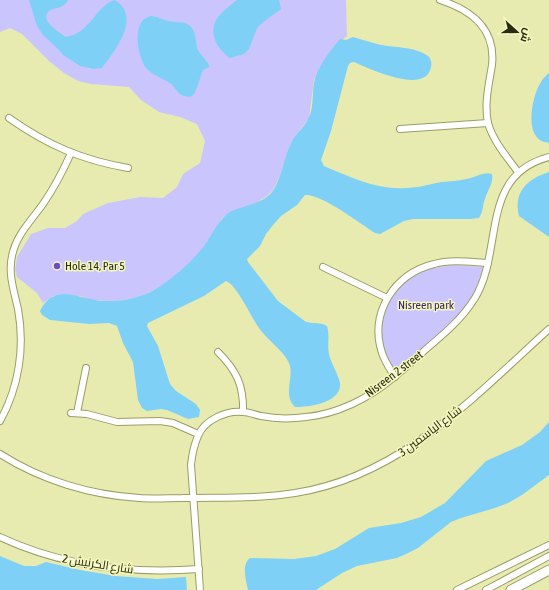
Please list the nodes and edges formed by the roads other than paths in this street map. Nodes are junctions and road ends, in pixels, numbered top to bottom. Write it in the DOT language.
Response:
graph roads {
  1 [pos="440,0"];
  2 [pos="9,118"];
  3 [pos="488,123"];
  4 [pos="400,129"];
  5 [pos="71,153"];
  6 [pos="549,157"];
  7 [pos="128,168"];
  8 [pos="518,172"];
  9 [pos="488,263"];
  10 [pos="323,267"];
  11 [pos="387,298"];
  12 [pos="549,329"];
  13 [pos="218,352"];
  14 [pos="86,368"];
  15 [pos="395,377"];
  16 [pos="243,412"];
  17 [pos="0,421"];
  18 [pos="198,434"];
  19 [pos="0,454"];
  20 [pos="194,498"];
  21 [pos="0,537"];
  22 [pos="549,545"];
  23 [pos="549,556"];
  24 [pos="199,569"];
  25 [pos="549,570"];
  26 [pos="200,590"];
  27 [pos="457,590"];
  28 [pos="486,590"];
  29 [pos="511,590"];
  1 -- 3 [label="street"];
  2 -- 5 [label="street"];
  3 -- 4 [label="street"];
  3 -- 8 [label="street"];
  5 -- 7 [label="street"];
  5 -- 17 [label="street"];
  6 -- 8 [label="street, Nisreen 2 street"];
  8 -- 9 [label="street, Nisreen 2 street"];
  9 -- 11 [label="street"];
  9 -- 15 [label="street, Nisreen 2 street"];
  10 -- 11 [label="street"];
  11 -- 15 [label="street"];
  12 -- 20 [label="street, شارع الياسمين 3"];
  13 -- 16 [label="street"];
  14 -- 18 [label="street"];
  15 -- 16 [label="street, Nisreen 2 street"];
  16 -- 18 [label="street, Nisreen 2 street"];
  18 -- 20 [label="street, Nisreen 2 street"];
  19 -- 20 [label="street, شارع الياسمين 3"];
  20 -- 24 [label="street, Nisreen 2 street"];
  21 -- 24 [label="street, شارع الكرنيش 2"];
  22 -- 27 [label="street"];
  23 -- 28 [label="street"];
  24 -- 26 [label="street, Nisreen 2 street"];
  25 -- 29 [label="main road"];
}
